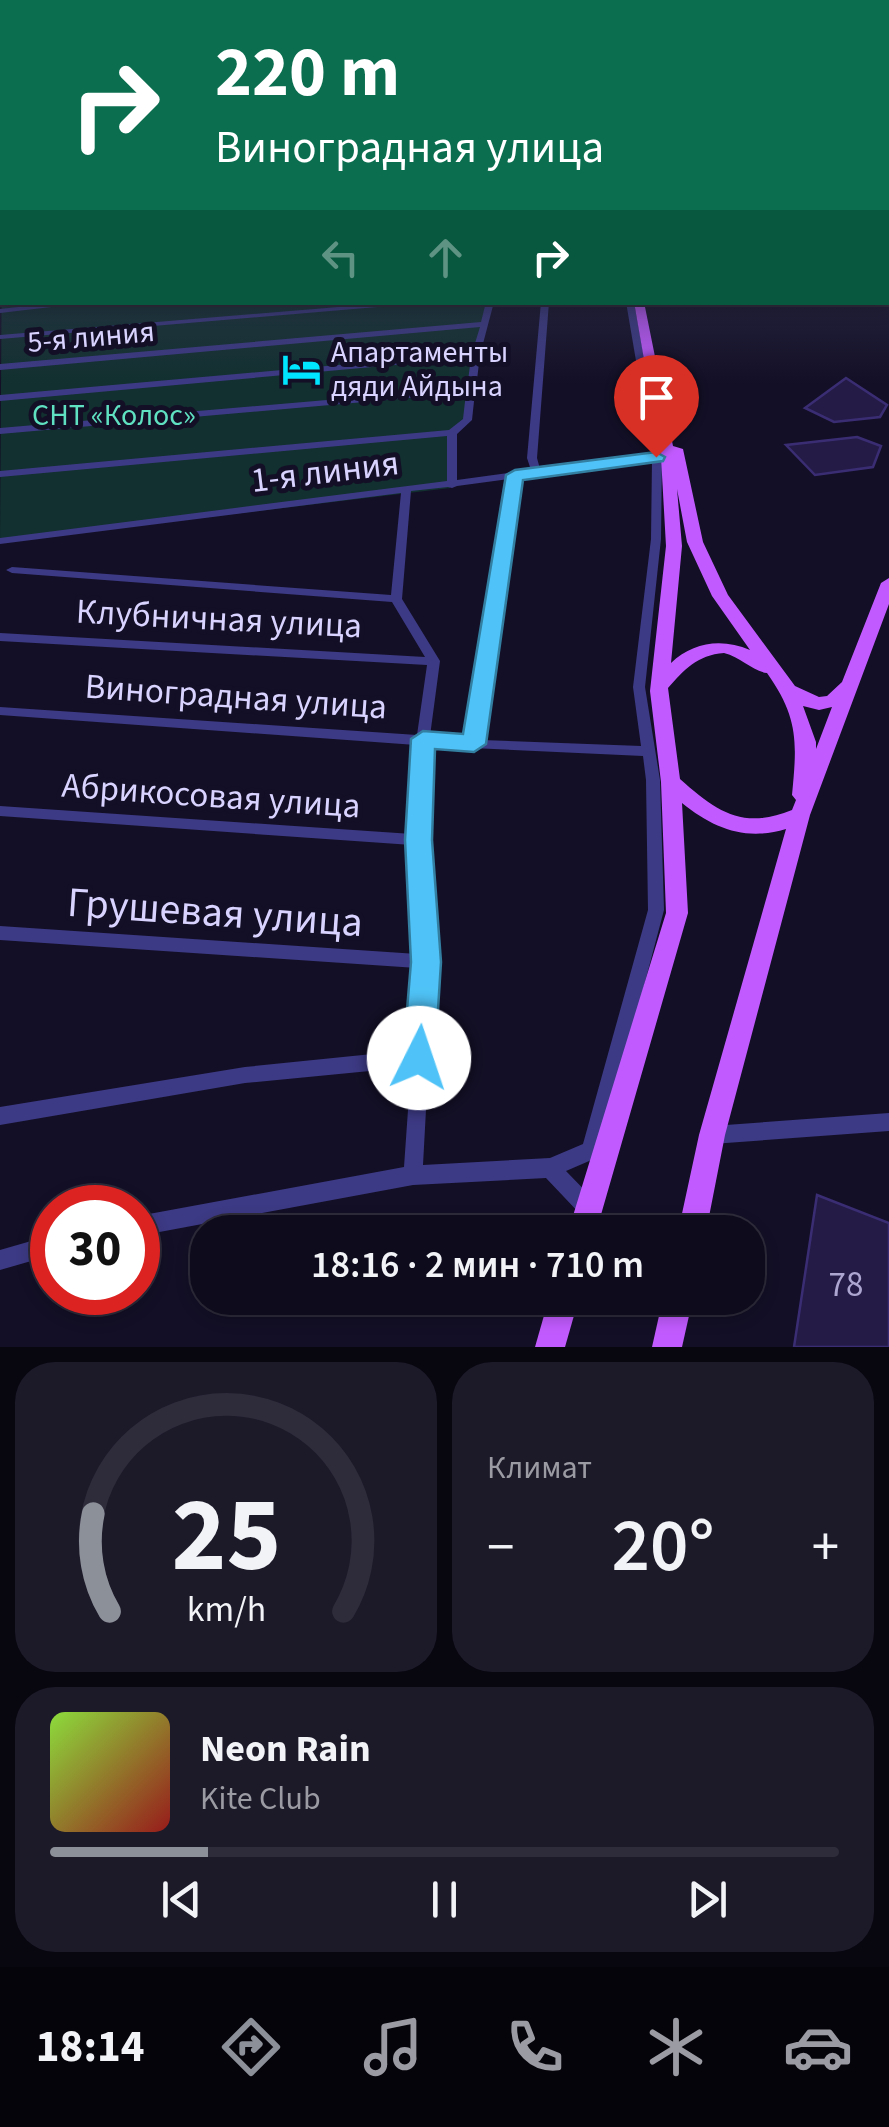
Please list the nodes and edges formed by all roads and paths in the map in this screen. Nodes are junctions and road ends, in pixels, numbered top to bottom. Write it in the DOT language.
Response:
graph roads {
  1 [pos="61,305"];
  2 [pos="396,305"];
  3 [pos="489,305"];
  4 [pos="545,305"];
  5 [pos="631,305"];
  6 [pos="640,305"];
  7 [pos="648,305"];
  8 [pos="0,311"];
  9 [pos="485,324"];
  10 [pos="0,337"];
  11 [pos="476,355"];
  12 [pos="0,367"];
  13 [pos="474,390"];
  14 [pos="0,398"];
  15 [pos="0,430"];
  16 [pos="452,433"];
  17 [pos="656,457"];
  18 [pos="536,472"];
  19 [pos="0,474"];
  20 [pos="515,475"];
  21 [pos="452,484"];
  22 [pos="406,490"];
  23 [pos="0,541"];
  24 [pos="12,570"];
  25 [pos="889,583"];
  26 [pos="396,599"];
  27 [pos="883,616"];
  28 [pos="0,637"];
  29 [pos="434,662"];
  30 [pos="850,683"];
  31 [pos="659,691"];
  32 [pos="789,691"];
  33 [pos="0,711"];
  34 [pos="423,739"];
  35 [pos="474,744"];
  36 [pos="648,751"];
  37 [pos="671,782"];
  38 [pos="0,812"];
  39 [pos="800,815"];
  40 [pos="419,840"];
  41 [pos="0,934"];
  42 [pos="426,962"];
  43 [pos="419,1058"];
  44 [pos="0,1116"];
  45 [pos="889,1122"];
  46 [pos="712,1135"];
  47 [pos="600,1147"];
  48 [pos="550,1168"];
  49 [pos="413,1175"];
  50 [pos="589,1208"];
  51 [pos="587,1215"];
  52 [pos="696,1215"];
  53 [pos="160,1222"];
  54 [pos="30,1252"];
  55 [pos="0,1260"];
  56 [pos="560,1315"];
  57 [pos="674,1315"];
  58 [pos="553,1341"];
  59 [pos="667,1347"];
  1 -- 8 [label="street"];
  2 -- 10 [label="street"];
  3 -- 9 [label="street"];
  4 -- 18 [label="street"];
  5 -- 17 [label="street"];
  6 -- 31 [label="main road"];
  7 -- 32 [label="main road"];
  9 -- 11 [label="street"];
  9 -- 12 [label="street, 5-я линия"];
  11 -- 13 [label="street"];
  11 -- 14 [label="street"];
  13 -- 15 [label="street"];
  13 -- 16 [label="street"];
  16 -- 19 [label="street"];
  16 -- 21 [label="street"];
  17 -- 18 [label="street, 1-я линия"];
  17 -- 36 [label="street"];
  18 -- 20 [label="street, 1-я линия"];
  20 -- 21 [label="street, 1-я линия"];
  20 -- 35 [label="street"];
  21 -- 22 [label="street, 1-я линия"];
  22 -- 23 [label="street, 1-я линия"];
  22 -- 26 [label="street"];
  24 -- 26 [label="street"];
  25 -- 27 [label="main road"];
  26 -- 29 [label="street"];
  27 -- 30 [label="main road"];
  28 -- 29 [label="street, Клубничная улица"];
  29 -- 34 [label="street"];
  30 -- 32 [label="main road"];
  30 -- 39 [label="main road"];
  31 -- 32 [label="main road"];
  31 -- 37 [label="main road"];
  32 -- 39 [label="main road"];
  33 -- 34 [label="street, Виноградная улица"];
  34 -- 35 [label="street, Виноградная улица"];
  34 -- 40 [label="street"];
  35 -- 36 [label="street, Виноградная улица"];
  36 -- 47 [label="street"];
  37 -- 39 [label="main road"];
  37 -- 47 [label="main road"];
  38 -- 40 [label="street, Абрикосовая улица"];
  39 -- 46 [label="main road"];
  40 -- 42 [label="street"];
  41 -- 42 [label="street, Грушевая улица"];
  42 -- 43 [label="street"];
  43 -- 44 [label="street"];
  43 -- 49 [label="street"];
  45 -- 46 [label="street"];
  46 -- 52 [label="main road"];
  47 -- 48 [label="street"];
  47 -- 50 [label="main road"];
  48 -- 49 [label="street"];
  48 -- 50 [label="street"];
  49 -- 53 [label="street"];
  50 -- 51 [label="main road"];
  54 -- 55 [label="street"];
  56 -- 58 [label="main road"];
  57 -- 59 [label="main road"];
}
